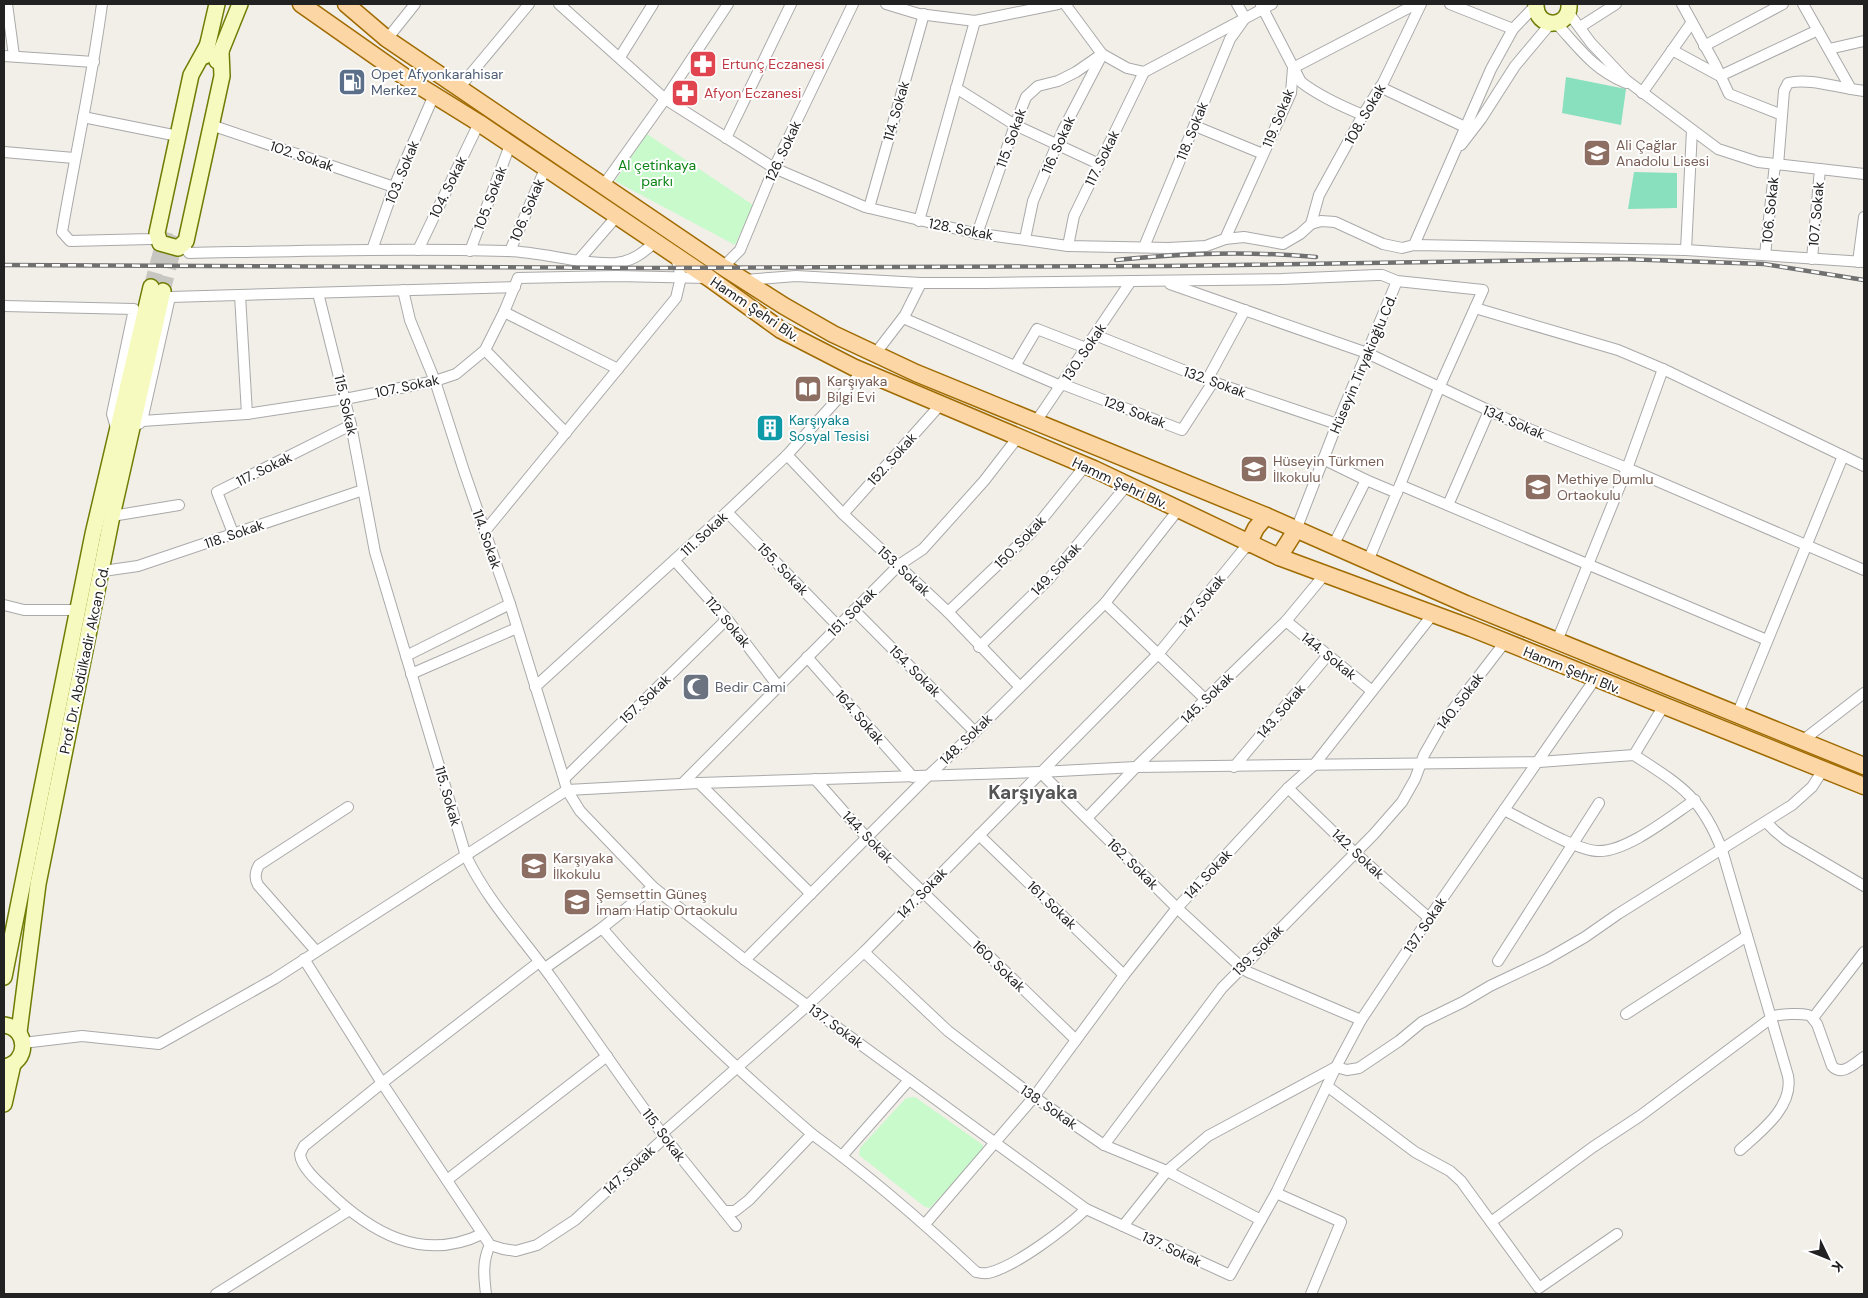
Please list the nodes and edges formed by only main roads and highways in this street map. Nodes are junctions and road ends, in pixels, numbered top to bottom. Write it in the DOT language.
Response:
graph roads {
  1 [pos="209,4"];
  2 [pos="216,4"];
  3 [pos="301,4"];
  4 [pos="346,4"];
  5 [pos="1536,4"];
  6 [pos="240,5"];
  7 [pos="1571,6"];
  8 [pos="213,44"];
  9 [pos="171,237"];
  10 [pos="157,289"];
  11 [pos="125,433"];
  12 [pos="1266,516"];
  13 [pos="1296,530"];
  14 [pos="1248,544"];
  15 [pos="1279,557"];
  16 [pos="1864,766"];
  17 [pos="1864,786"];
  18 [pos="4,977"];
  19 [pos="4,1025"];
  20 [pos="21,1038"];
  21 [pos="8,1065"];
  22 [pos="4,1104"];
  1 -- 8 [label="main road"];
  2 -- 8 [label="main road"];
  3 -- 14 [label="main road, Hamm Şehri Blv."];
  4 -- 12 [label="main road, Hamm Şehri Blv."];
  5 -- 7 [label="main road"];
  6 -- 8 [label="main road"];
  8 -- 9 [label="main road"];
  8 -- 9 [label="main road"];
  8 -- 9 [label="main road"];
  10 -- 11 [label="main road, Prof. Dr. Abdülkadir Akcan Cd."];
  11 -- 18 [label="main road, Prof. Dr. Abdülkadir Akcan Cd."];
  11 -- 20 [label="main road, Prof. Dr. Abdülkadir Akcan Cd."];
  12 -- 13 [label="main road, Hamm Şehri Blv."];
  12 -- 14 [label="main road"];
  13 -- 15 [label="main road"];
  13 -- 16 [label="main road, Hamm Şehri Blv."];
  14 -- 15 [label="main road, Hamm Şehri Blv."];
  15 -- 17 [label="main road, Hamm Şehri Blv."];
  19 -- 20 [label="main road"];
  20 -- 21 [label="main road, Prof. Dr. Abdülkadir Akcan Cd."];
  21 -- 22 [label="main road, Prof. Dr. Abdülkadir Akcan Cd."];
}
